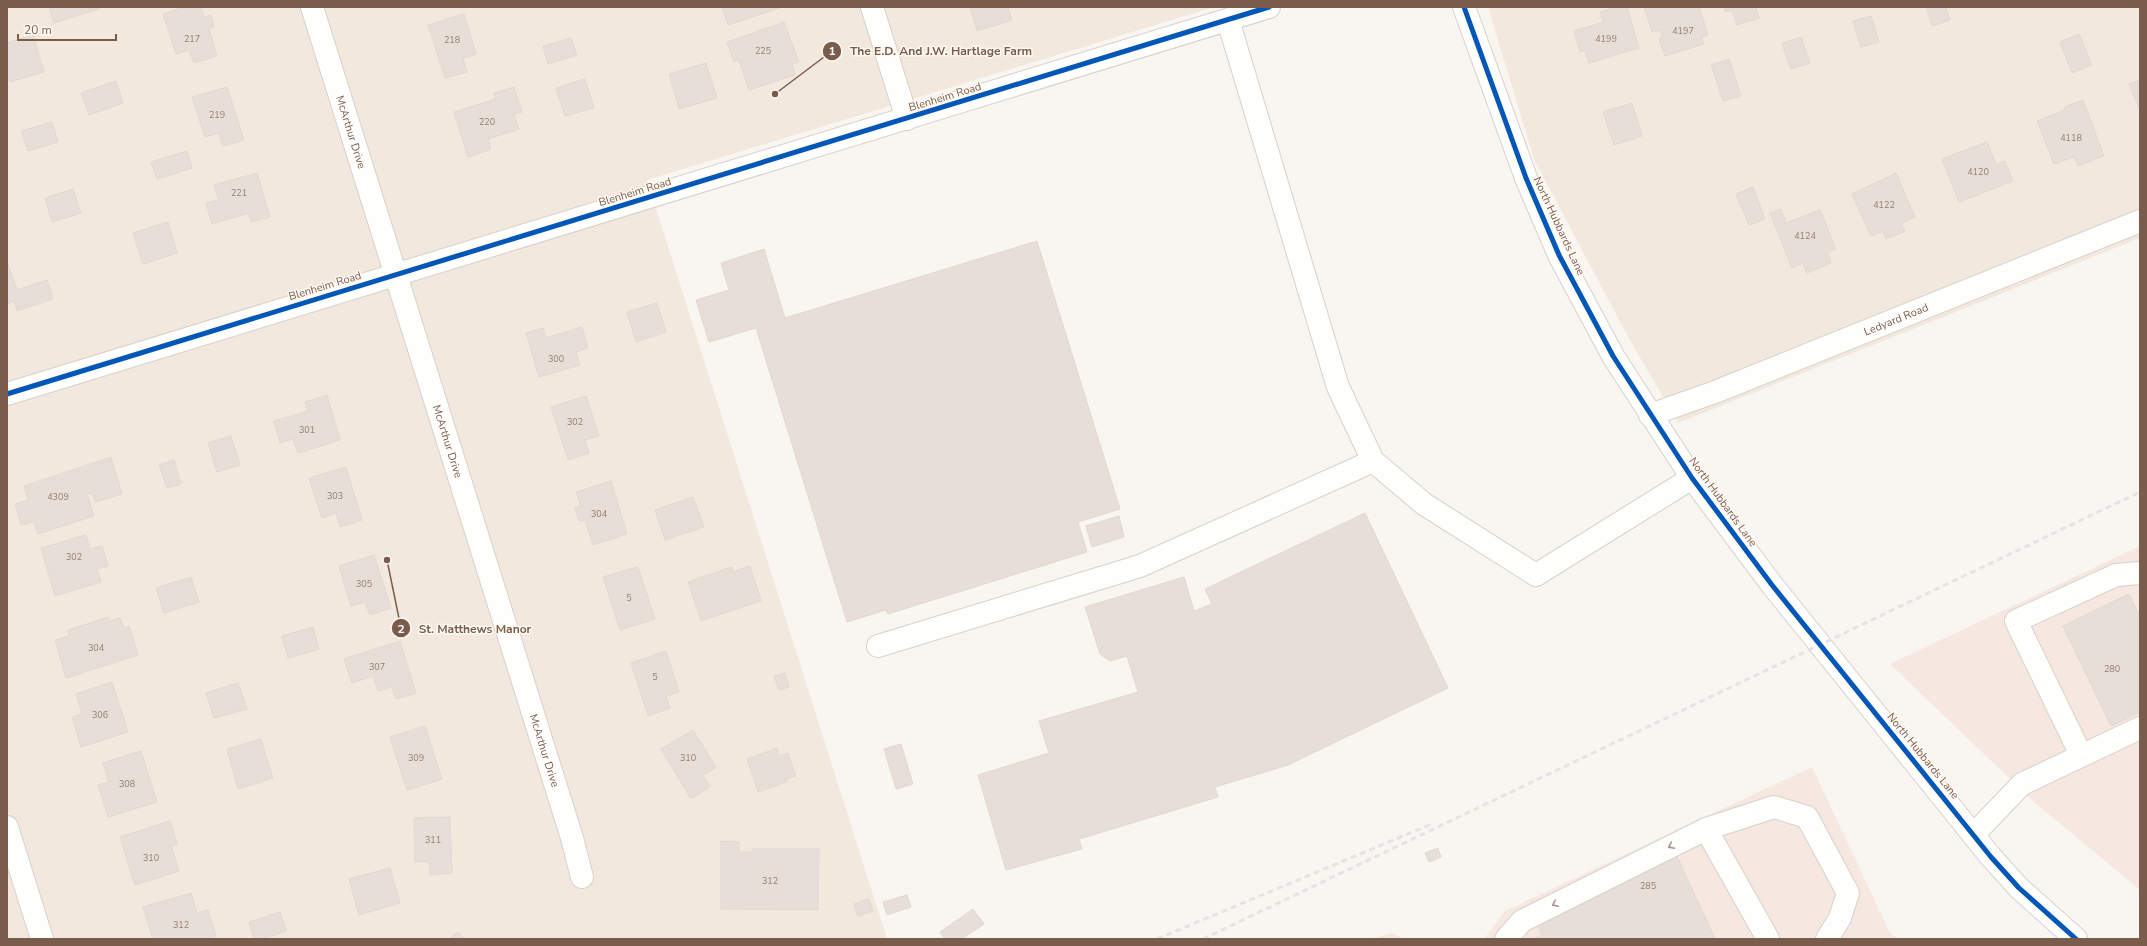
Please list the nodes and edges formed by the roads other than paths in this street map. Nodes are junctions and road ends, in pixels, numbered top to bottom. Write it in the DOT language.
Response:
graph roads {
  1 [pos="312,7"];
  2 [pos="872,7"];
  3 [pos="1269,7"];
  4 [pos="1464,7"];
  5 [pos="1228,20"];
  6 [pos="907,119"];
  7 [pos="2140,221"];
  8 [pos="396,275"];
  9 [pos="7,394"];
  10 [pos="1650,415"];
  11 [pos="1373,461"];
  12 [pos="1692,478"];
  13 [pos="2140,573"];
  14 [pos="878,646"];
  15 [pos="2140,728"];
  16 [pos="2080,755"];
  17 [pos="7,827"];
  18 [pos="1706,829"];
  19 [pos="1973,835"];
  20 [pos="582,877"];
  21 [pos="42,939"];
  22 [pos="1506,939"];
  23 [pos="1768,939"];
  24 [pos="1827,939"];
  25 [pos="2076,939"];
  1 -- 8 [label="street, McArthur Drive"];
  2 -- 6 [label="street"];
  3 -- 5 [label="street, Blenheim Road"];
  4 -- 10 [label="street, North Hubbards Lane"];
  5 -- 6 [label="street, Blenheim Road"];
  5 -- 11 [label="street"];
  6 -- 8 [label="street, Blenheim Road"];
  7 -- 10 [label="street, Ledyard Road"];
  8 -- 9 [label="street, Blenheim Road"];
  8 -- 20 [label="street, McArthur Drive"];
  10 -- 12 [label="street, North Hubbards Lane"];
  11 -- 12 [label="street"];
  11 -- 14 [label="street"];
  12 -- 19 [label="street, North Hubbards Lane"];
  13 -- 16 [label="street"];
  15 -- 16 [label="street"];
  16 -- 19 [label="street"];
  17 -- 21 [label="street"];
  18 -- 22 [label="street, one-way"];
  18 -- 23 [label="street"];
  18 -- 24 [label="street"];
  19 -- 25 [label="street, North Hubbards Lane"];
}
